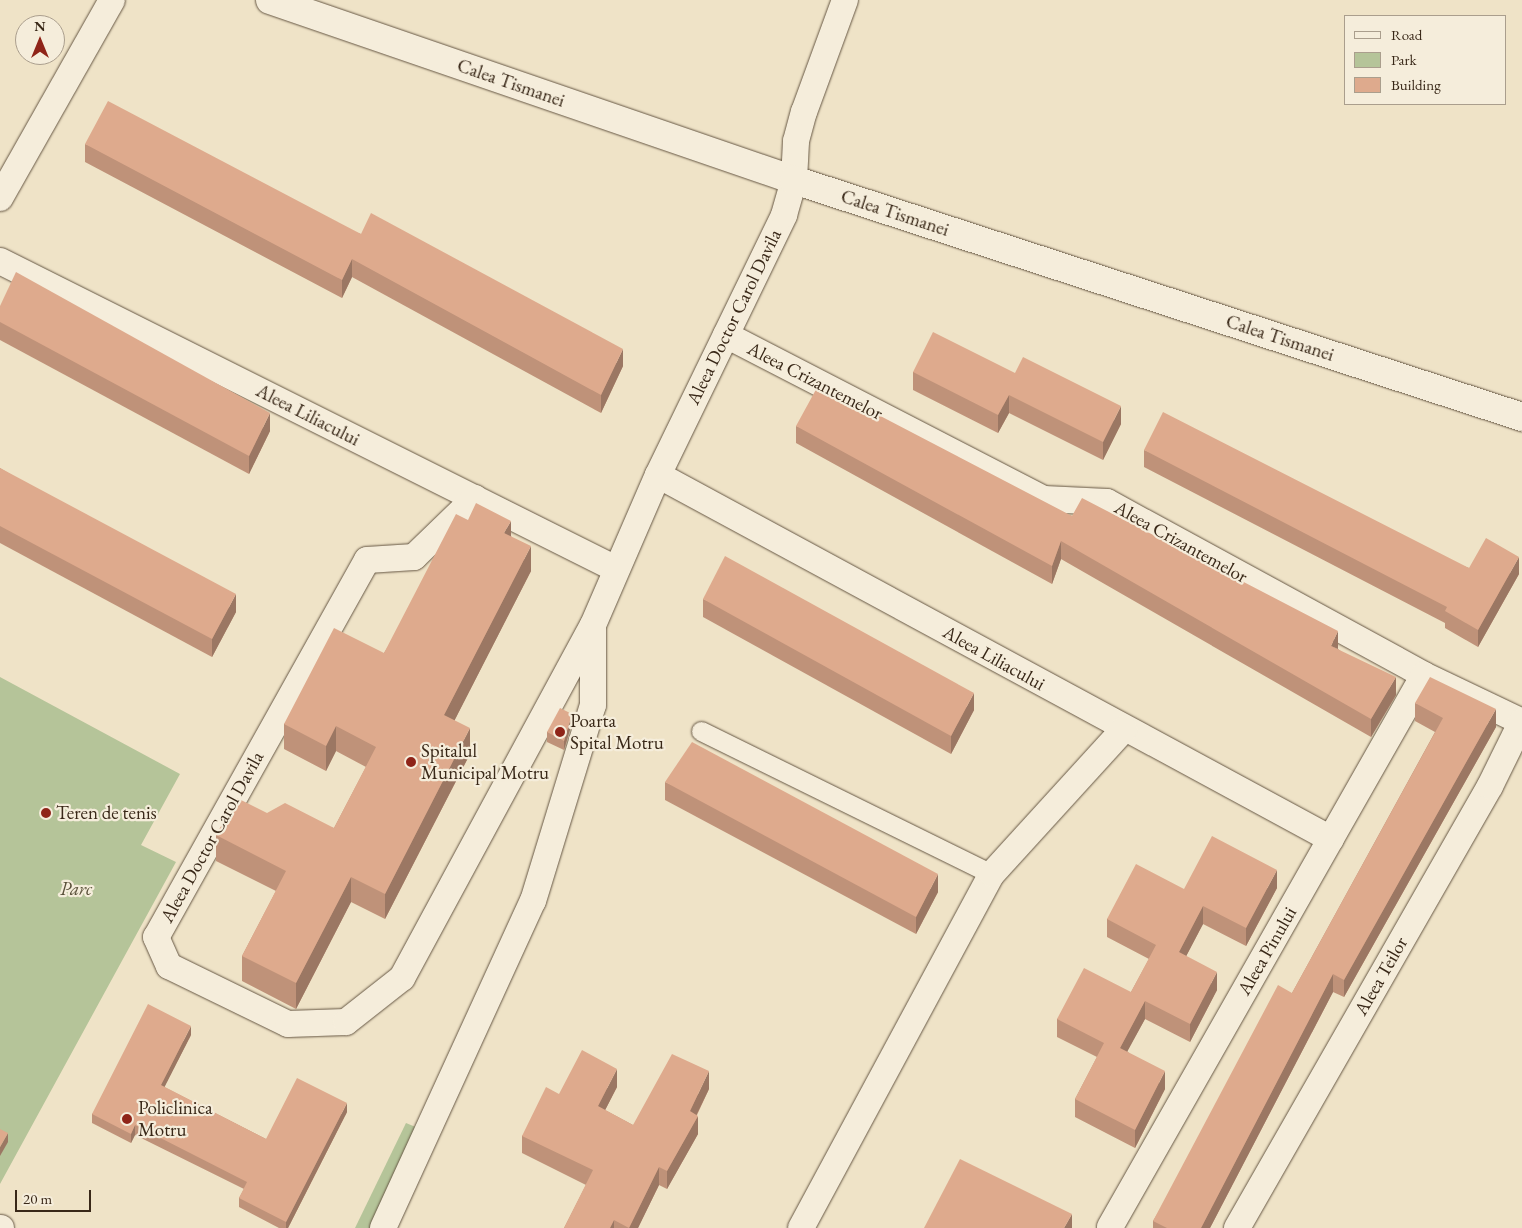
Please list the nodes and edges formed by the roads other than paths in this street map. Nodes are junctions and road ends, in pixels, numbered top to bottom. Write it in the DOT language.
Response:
graph roads {
  1 [pos="112,0"];
  2 [pos="270,0"];
  3 [pos="846,0"];
  4 [pos="794,180"];
  5 [pos="0,198"];
  6 [pos="0,261"];
  7 [pos="726,335"];
  8 [pos="1522,417"];
  9 [pos="658,475"];
  10 [pos="475,498"];
  11 [pos="616,569"];
  12 [pos="593,625"];
  13 [pos="1424,675"];
  14 [pos="1522,722"];
  15 [pos="1124,729"];
  16 [pos="701,731"];
  17 [pos="1331,839"];
  18 [pos="992,874"];
  19 [pos="1110,1227"];
  20 [pos="383,1228"];
  21 [pos="801,1228"];
  22 [pos="1237,1228"];
  1 -- 5 [label="street"];
  2 -- 4 [label="main road, Calea Tismanei"];
  3 -- 4 [label="street, Aleea Doctor Carol Davila"];
  4 -- 7 [label="street, Aleea Doctor Carol Davila"];
  4 -- 8 [label="main road, Calea Tismanei"];
  6 -- 10 [label="street, Aleea Liliacului"];
  7 -- 9 [label="street, Aleea Doctor Carol Davila"];
  7 -- 13 [label="street, Aleea Crizantemelor"];
  9 -- 11 [label="street, Aleea Doctor Carol Davila"];
  9 -- 15 [label="street, Aleea Liliacului"];
  10 -- 11 [label="street, Aleea Liliacului"];
  10 -- 12 [label="street, Aleea Doctor Carol Davila"];
  11 -- 12 [label="street, Aleea Doctor Carol Davila"];
  12 -- 20 [label="street, Aleea Doctor Carol Davila"];
  13 -- 14 [label="street, Aleea Crizantemelor"];
  13 -- 17 [label="street, Aleea Pinului"];
  14 -- 22 [label="street, Aleea Teilor"];
  15 -- 17 [label="street, Aleea Liliacului"];
  15 -- 18 [label="street"];
  16 -- 18 [label="street"];
  17 -- 19 [label="street, Aleea Pinului"];
  18 -- 21 [label="street"];
}
